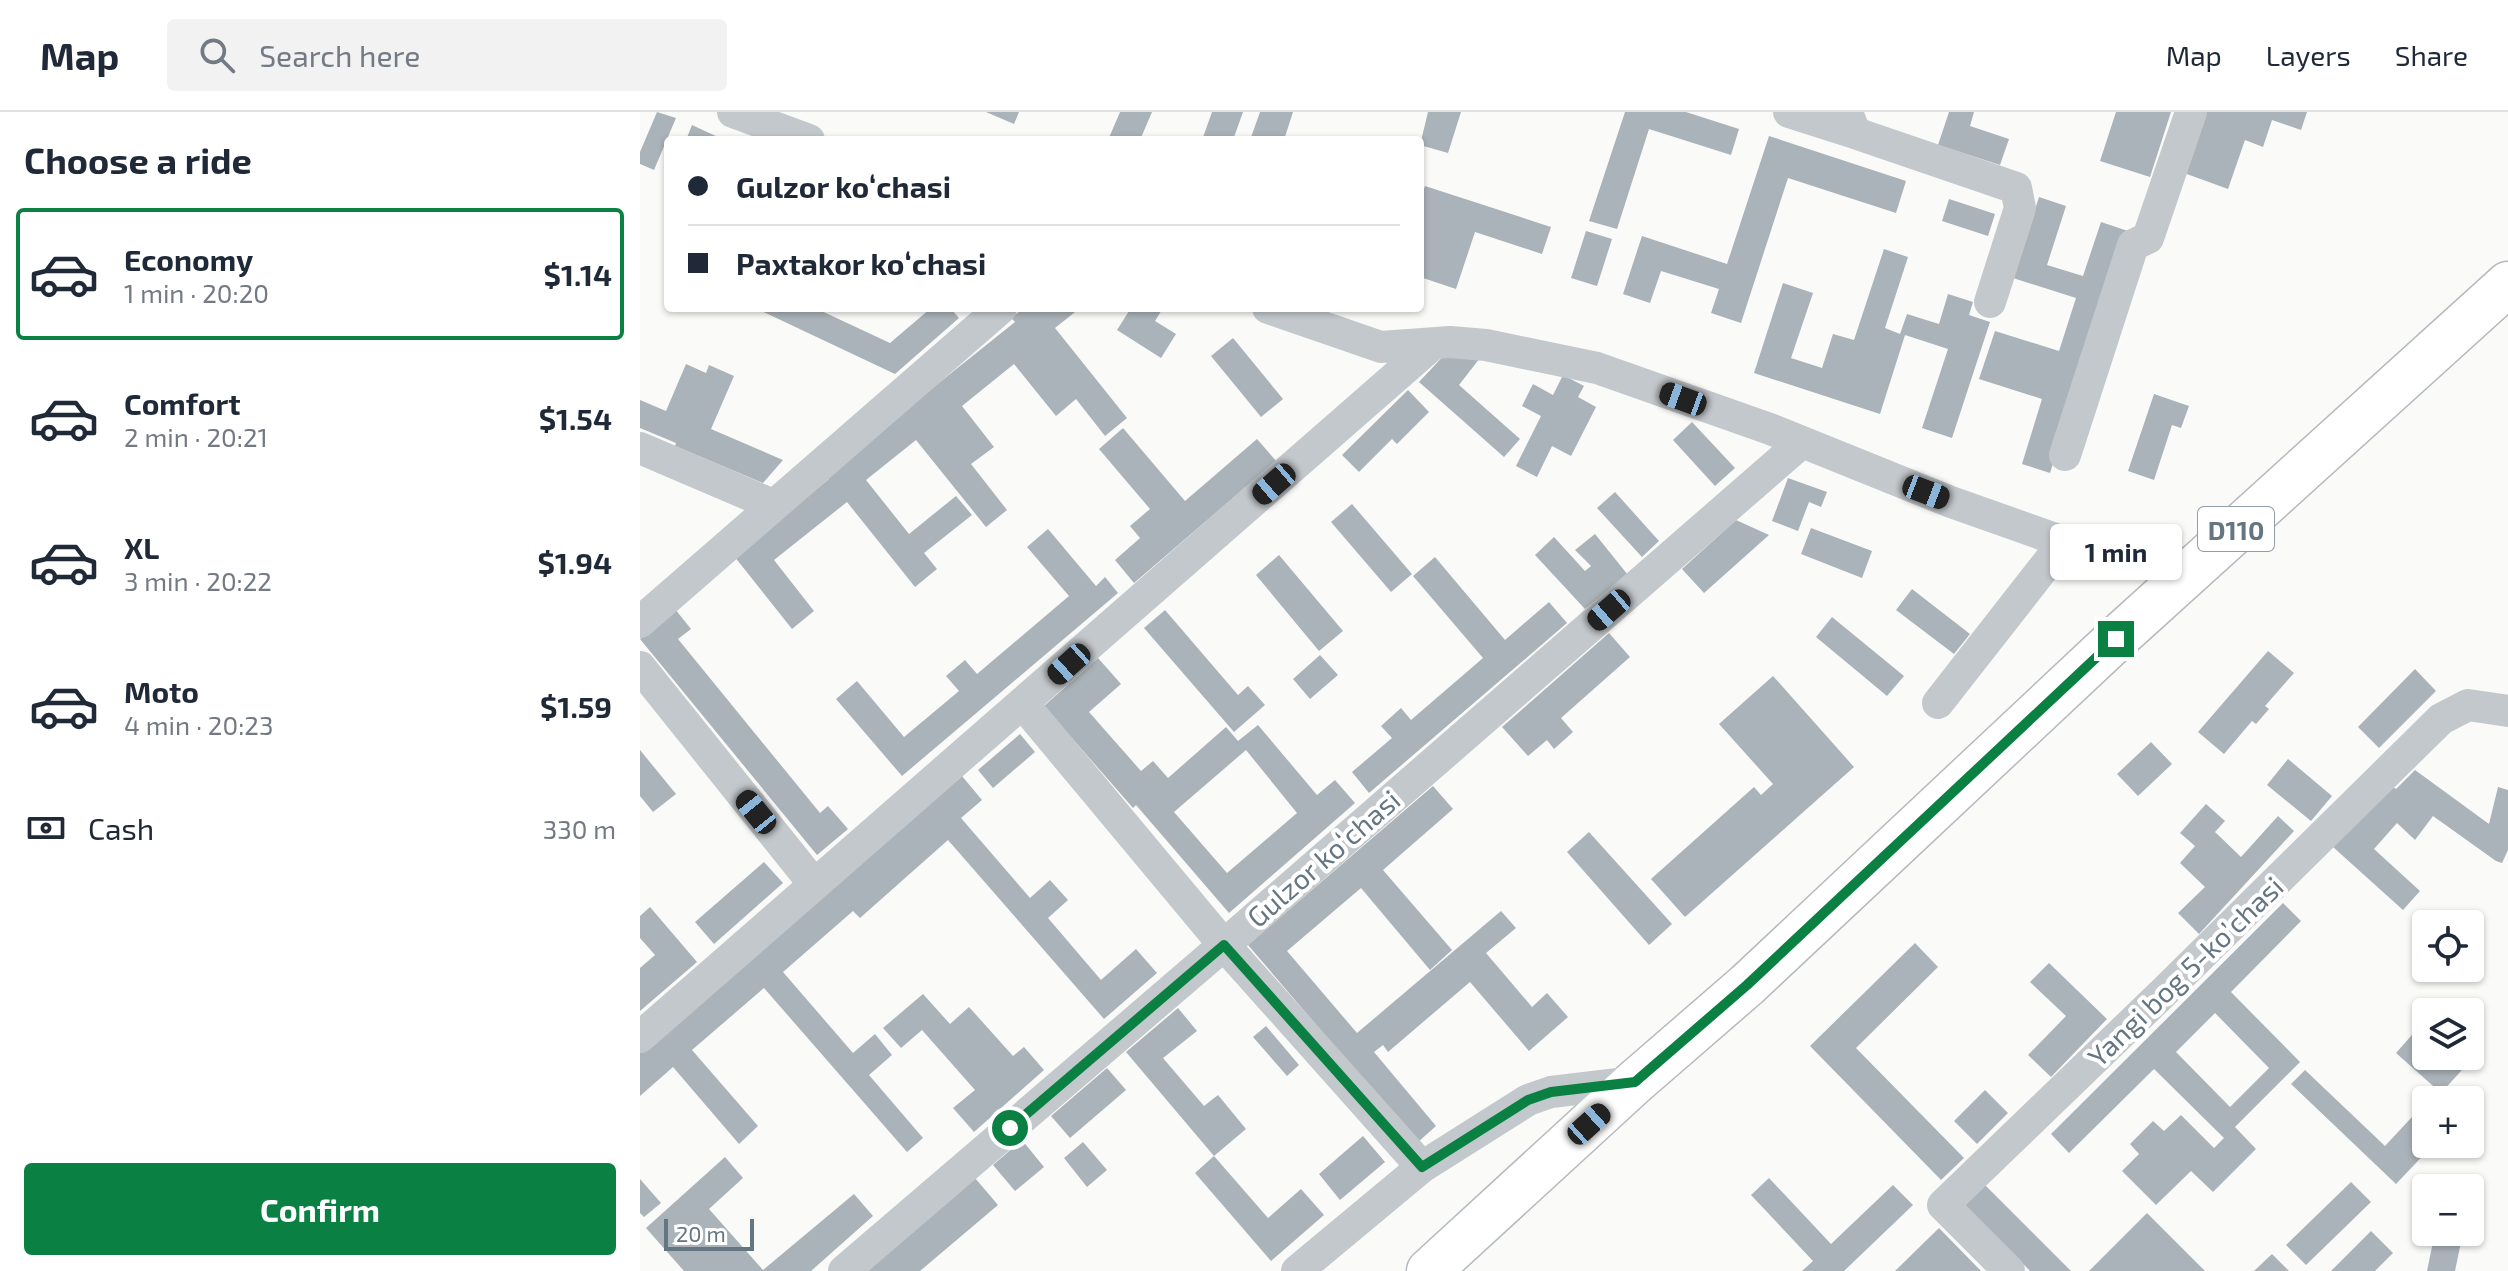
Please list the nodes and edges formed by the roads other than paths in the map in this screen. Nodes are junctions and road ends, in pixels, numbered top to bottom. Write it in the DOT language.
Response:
graph roads {
  1 [pos="733,112"];
  2 [pos="1789,112"];
  3 [pos="2191,112"];
  4 [pos="1851,122"];
  5 [pos="798,136"];
  6 [pos="2508,284"];
  7 [pos="1990,302"];
  8 [pos="996,312"];
  9 [pos="1280,312"];
  10 [pos="1433,344"];
  11 [pos="1801,443"];
  12 [pos="640,448"];
  13 [pos="2065,455"];
  14 [pos="773,505"];
  15 [pos="640,622"];
  16 [pos="640,667"];
  17 [pos="1938,703"];
  18 [pos="1023,704"];
  19 [pos="2508,711"];
  20 [pos="814,884"];
  21 [pos="1224,945"];
  22 [pos="640,1037"];
  23 [pos="1635,1082"];
  24 [pos="1422,1167"];
  25 [pos="844,1271"];
  26 [pos="1297,1271"];
  27 [pos="1429,1271"];
  28 [pos="2009,1271"];
  1 -- 5 [label="street"];
  2 -- 4 [label="street"];
  3 -- 13 [label="street"];
  4 -- 7 [label="street"];
  6 -- 23 [label="main road, D110"];
  8 -- 14 [label="street"];
  9 -- 10 [label="street"];
  10 -- 11 [label="street"];
  10 -- 18 [label="street"];
  11 -- 17 [label="street"];
  11 -- 21 [label="street, Gulzor koʻchasi"];
  12 -- 14 [label="street"];
  14 -- 15 [label="street"];
  16 -- 20 [label="street"];
  18 -- 20 [label="street"];
  18 -- 21 [label="street"];
  19 -- 28 [label="street, Yangi bog 5-koʼchasi"];
  20 -- 22 [label="street"];
  21 -- 24 [label="street"];
  21 -- 25 [label="street, Gulzor koʻchasi"];
  23 -- 24 [label="street"];
  23 -- 27 [label="main road, D110"];
  24 -- 26 [label="street"];
}
